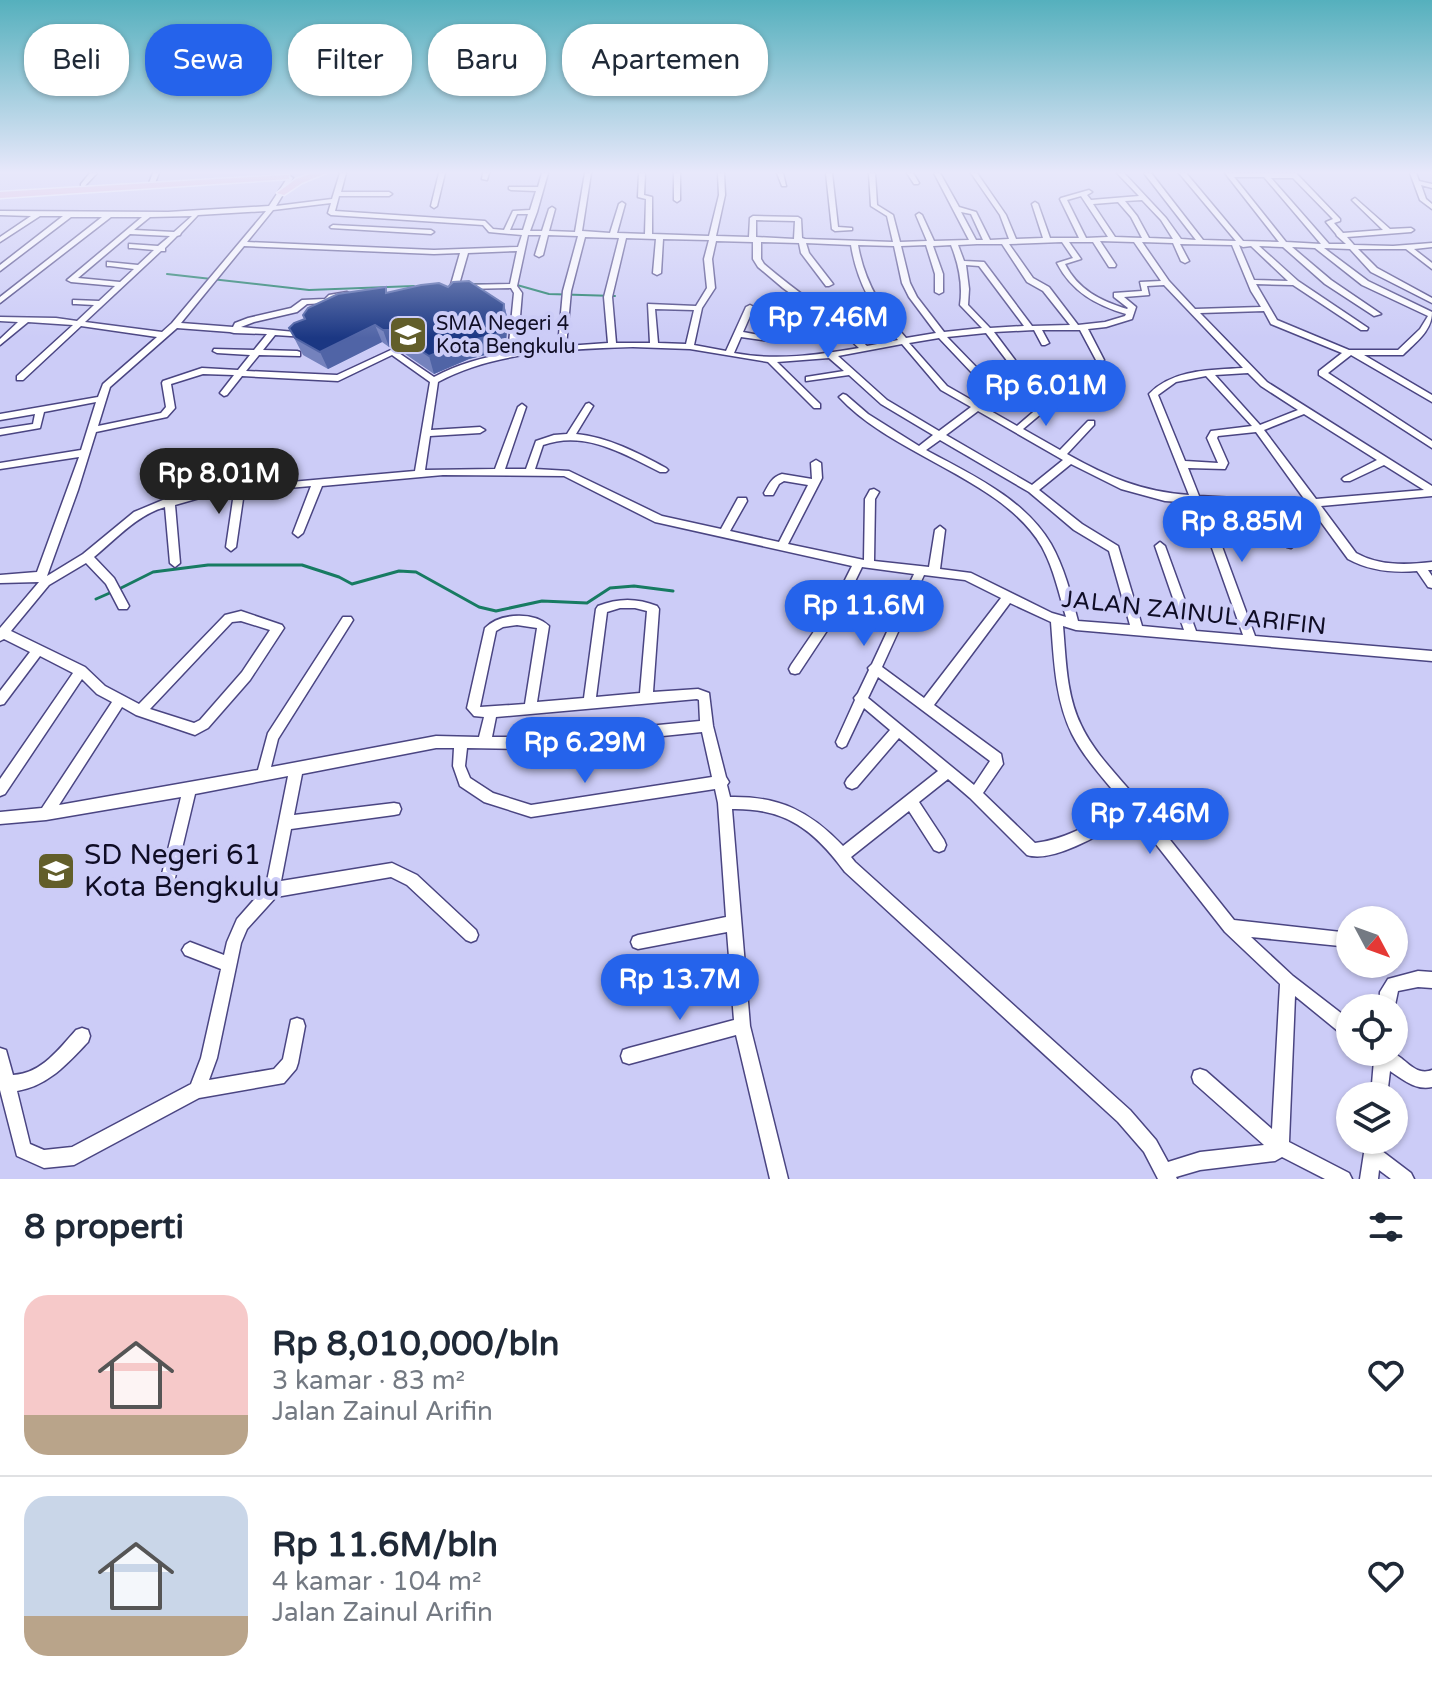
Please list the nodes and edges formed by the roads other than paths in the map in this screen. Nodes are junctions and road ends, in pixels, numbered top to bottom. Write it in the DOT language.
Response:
graph roads {
  1 [pos="18,228"];
  2 [pos="52,228"];
  3 [pos="92,228"];
  4 [pos="134,228"];
  5 [pos="184,228"];
  6 [pos="255,228"];
  7 [pos="355,228"];
  8 [pos="489,228"];
  9 [pos="508,228"];
  10 [pos="528,228"];
  11 [pos="546,228"];
  12 [pos="581,228"];
  13 [pos="615,228"];
  14 [pos="648,228"];
  15 [pos="687,228"];
  16 [pos="714,228"];
  17 [pos="753,228"];
  18 [pos="799,228"];
  19 [pos="850,228"];
  20 [pos="891,228"];
  21 [pos="924,228"];
  22 [pos="967,228"];
  23 [pos="981,228"];
  24 [pos="1008,228"];
  25 [pos="1043,228"];
  26 [pos="1078,228"];
  27 [pos="1106,228"];
  28 [pos="1141,228"];
  29 [pos="1169,228"];
  30 [pos="1190,228"];
  31 [pos="1226,228"];
  32 [pos="1271,228"];
  33 [pos="1312,228"];
  34 [pos="1334,228"];
  35 [pos="1385,228"];
  36 [pos="372,229"];
  37 [pos="1411,230"];
  38 [pos="1388,231"];
  39 [pos="130,232"];
  40 [pos="431,232"];
  41 [pos="506,232"];
  42 [pos="526,232"];
  43 [pos="545,232"];
  44 [pos="580,233"];
  45 [pos="178,234"];
  46 [pos="613,235"];
  47 [pos="623,235"];
  48 [pos="648,235"];
  49 [pos="1339,235"];
  50 [pos="660,236"];
  51 [pos="685,237"];
  52 [pos="711,238"];
  53 [pos="754,239"];
  54 [pos="1047,239"];
  55 [pos="1063,239"];
  56 [pos="1083,239"];
  57 [pos="1095,239"];
  58 [pos="1113,239"];
  59 [pos="1136,239"];
  60 [pos="0,240"];
  61 [pos="800,240"];
  62 [pos="1147,240"];
  63 [pos="1004,241"];
  64 [pos="1013,241"];
  65 [pos="988,242"];
  66 [pos="1178,242"];
  67 [pos="851,243"];
  68 [pos="974,243"];
  69 [pos="1202,243"];
  70 [pos="241,244"];
  71 [pos="897,244"];
  72 [pos="931,244"];
  73 [pos="954,244"];
  74 [pos="1239,244"];
  75 [pos="1284,244"];
  76 [pos="1254,245"];
  77 [pos="1316,245"];
  78 [pos="1326,245"];
  79 [pos="1349,245"];
  80 [pos="1432,245"];
  81 [pos="132,246"];
  82 [pos="1408,247"];
  83 [pos="162,249"];
  84 [pos="359,249"];
  85 [pos="518,249"];
  86 [pos="465,250"];
  87 [pos="539,255"];
  88 [pos="1185,261"];
  89 [pos="962,263"];
  90 [pos="110,264"];
  91 [pos="1112,265"];
  92 [pos="141,267"];
  93 [pos="1432,267"];
  94 [pos="0,269"];
  95 [pos="657,273"];
  96 [pos="1252,282"];
  97 [pos="1166,283"];
  98 [pos="1295,283"];
  99 [pos="121,284"];
  100 [pos="513,284"];
  101 [pos="829,284"];
  102 [pos="454,287"];
  103 [pos="441,288"];
  104 [pos="939,292"];
  105 [pos="355,294"];
  106 [pos="451,299"];
  107 [pos="0,301"];
  108 [pos="1432,301"];
  109 [pos="76,302"];
  110 [pos="101,303"];
  111 [pos="750,307"];
  112 [pos="698,308"];
  113 [pos="1265,309"];
  114 [pos="1194,311"];
  115 [pos="1131,313"];
  116 [pos="1377,314"];
  117 [pos="0,319"];
  118 [pos="26,319"];
  119 [pos="77,325"];
  120 [pos="175,325"];
  121 [pos="1034,328"];
  122 [pos="1080,328"];
  123 [pos="1364,328"];
  124 [pos="234,331"];
  125 [pos="989,331"];
  126 [pos="272,333"];
  127 [pos="739,334"];
  128 [pos="163,335"];
  129 [pos="306,335"];
  130 [pos="942,335"];
  131 [pos="770,339"];
  132 [pos="902,339"];
  133 [pos="0,343"];
  134 [pos="1045,343"];
  135 [pos="654,345"];
  136 [pos="612,346"];
  137 [pos="690,347"];
  138 [pos="864,348"];
  139 [pos="562,350"];
  140 [pos="217,351"];
  141 [pos="1350,352"];
  142 [pos="256,354"];
  143 [pos="297,354"];
  144 [pos="729,354"];
  145 [pos="830,354"];
  146 [pos="512,356"];
  147 [pos="1011,360"];
  148 [pos="1100,360"];
  149 [pos="771,361"];
  150 [pos="1248,370"];
  151 [pos="851,372"];
  152 [pos="977,373"];
  153 [pos="239,374"];
  154 [pos="1209,374"];
  155 [pos="20,378"];
  156 [pos="809,379"];
  157 [pos="434,381"];
  158 [pos="1070,385"];
  159 [pos="1009,389"];
  160 [pos="224,393"];
  161 [pos="843,397"];
  162 [pos="100,399"];
  163 [pos="1432,399"];
  164 [pos="589,406"];
  165 [pos="817,406"];
  166 [pos="1044,406"];
  167 [pos="522,407"];
  168 [pos="890,407"];
  169 [pos="977,407"];
  170 [pos="40,409"];
  171 [pos="1303,411"];
  172 [pos="2,417"];
  173 [pos="865,419"];
  174 [pos="1091,423"];
  175 [pos="1257,429"];
  176 [pos="91,430"];
  177 [pos="480,430"];
  178 [pos="1017,430"];
  179 [pos="0,432"];
  180 [pos="426,433"];
  181 [pos="941,434"];
  182 [pos="569,437"];
  183 [pos="1432,445"];
  184 [pos="919,451"];
  185 [pos="82,453"];
  186 [pos="1066,458"];
  187 [pos="1383,461"];
  188 [pos="816,463"];
  189 [pos="1183,464"];
  190 [pos="0,466"];
  191 [pos="663,470"];
  192 [pos="530,471"];
  193 [pos="420,472"];
  194 [pos="499,472"];
  195 [pos="1347,479"];
  196 [pos="318,482"];
  197 [pos="814,483"];
  198 [pos="240,489"];
  199 [pos="1032,490"];
  200 [pos="874,492"];
  201 [pos="1432,492"];
  202 [pos="769,493"];
  203 [pos="1198,500"];
  204 [pos="170,501"];
  205 [pos="742,501"];
  206 [pos="1266,504"];
  207 [pos="1312,504"];
  208 [pos="940,530"];
  209 [pos="298,533"];
  210 [pos="723,534"];
  211 [pos="1291,544"];
  212 [pos="782,546"];
  213 [pos="1160,546"];
  214 [pos="231,547"];
  215 [pos="87,557"];
  216 [pos="175,563"];
  217 [pos="863,563"];
  218 [pos="1426,567"];
  219 [pos="928,571"];
  220 [pos="0,579"];
  221 [pos="43,579"];
  222 [pos="1432,584"];
  223 [pos="1009,596"];
  224 [pos="123,606"];
  225 [pos="347,620"];
  226 [pos="1057,620"];
  227 [pos="1073,623"];
  228 [pos="1137,630"];
  229 [pos="1,634"];
  230 [pos="1192,635"];
  231 [pos="1251,641"];
  232 [pos="38,650"];
  233 [pos="1432,656"];
  234 [pos="874,668"];
  235 [pos="795,669"];
  236 [pos="81,671"];
  237 [pos="646,698"];
  238 [pos="860,698"];
  239 [pos="0,700"];
  240 [pos="119,701"];
  241 [pos="589,703"];
  242 [pos="927,704"];
  243 [pos="530,709"];
  244 [pos="140,711"];
  245 [pos="491,712"];
  246 [pos="707,726"];
  247 [pos="897,731"];
  248 [pos="461,742"];
  249 [pos="842,742"];
  250 [pos="484,743"];
  251 [pos="296,770"];
  252 [pos="948,771"];
  253 [pos="263,775"];
  254 [pos="722,782"];
  255 [pos="852,783"];
  256 [pos="190,789"];
  257 [pos="0,790"];
  258 [pos="975,794"];
  259 [pos="910,801"];
  260 [pos="725,803"];
  261 [pos="1136,806"];
  262 [pos="394,809"];
  263 [pos="46,814"];
  264 [pos="0,818"];
  265 [pos="285,823"];
  266 [pos="939,845"];
  267 [pos="842,855"];
  268 [pos="168,878"];
  269 [pos="272,890"];
  270 [pos="733,923"];
  271 [pos="1230,927"];
  272 [pos="471,935"];
  273 [pos="1336,938"];
  274 [pos="638,942"];
  275 [pos="190,950"];
  276 [pos="228,964"];
  277 [pos="1432,980"];
  278 [pos="1288,981"];
  279 [pos="1388,994"];
  280 [pos="1336,1019"];
  281 [pos="297,1026"];
  282 [pos="742,1026"];
  283 [pos="82,1036"];
  284 [pos="0,1056"];
  285 [pos="629,1056"];
  286 [pos="1398,1066"];
  287 [pos="1200,1077"];
  288 [pos="1430,1082"];
  289 [pos="8,1083"];
  290 [pos="197,1090"];
  291 [pos="1280,1147"];
  292 [pos="1373,1154"];
  293 [pos="1380,1154"];
  294 [pos="1166,1176"];
  295 [pos="779,1179"];
  296 [pos="1343,1179"];
  297 [pos="1369,1179"];
  298 [pos="1405,1179"];
  1 -- 60 [label="street"];
  2 -- 94 [label="street"];
  3 -- 107 [label="street"];
  4 -- 39 [label="street"];
  5 -- 45 [label="street"];
  6 -- 70 [label="street"];
  7 -- 36 [label="street"];
  8 -- 41 [label="street"];
  9 -- 41 [label="street"];
  10 -- 42 [label="street"];
  11 -- 43 [label="street"];
  12 -- 44 [label="street"];
  13 -- 46 [label="street"];
  14 -- 48 [label="street"];
  15 -- 51 [label="street"];
  16 -- 52 [label="street"];
  17 -- 53 [label="street"];
  18 -- 61 [label="street"];
  19 -- 67 [label="street"];
  20 -- 71 [label="street"];
  21 -- 72 [label="street"];
  22 -- 68 [label="street"];
  23 -- 65 [label="street"];
  24 -- 64 [label="street"];
  25 -- 54 [label="street"];
  26 -- 56 [label="street"];
  27 -- 58 [label="street"];
  28 -- 62 [label="street"];
  29 -- 66 [label="street"];
  30 -- 69 [label="street"];
  31 -- 74 [label="street"];
  32 -- 75 [label="street"];
  33 -- 78 [label="street"];
  34 -- 49 [label="street"];
  35 -- 38 [label="street"];
  36 -- 40 [label="street"];
  36 -- 84 [label="street"];
  37 -- 38 [label="street"];
  38 -- 49 [label="street"];
  39 -- 45 [label="street"];
  39 -- 99 [label="street"];
  41 -- 42 [label="street"];
  42 -- 43 [label="street"];
  42 -- 85 [label="street"];
  43 -- 44 [label="street"];
  43 -- 87 [label="street"];
  44 -- 46 [label="street"];
  44 -- 139 [label="street"];
  45 -- 83 [label="street"];
  46 -- 47 [label="street"];
  47 -- 48 [label="street"];
  47 -- 136 [label="street"];
  48 -- 50 [label="street"];
  49 -- 79 [label="street"];
  50 -- 51 [label="street"];
  50 -- 95 [label="street"];
  51 -- 52 [label="street"];
  52 -- 53 [label="street"];
  52 -- 112 [label="street"];
  53 -- 61 [label="street"];
  53 -- 138 [label="street"];
  54 -- 55 [label="street"];
  54 -- 64 [label="street"];
  55 -- 56 [label="street"];
  55 -- 115 [label="street"];
  56 -- 57 [label="street"];
  57 -- 58 [label="street"];
  57 -- 91 [label="street"];
  58 -- 59 [label="street"];
  59 -- 62 [label="street"];
  59 -- 97 [label="street"];
  61 -- 67 [label="street"];
  61 -- 101 [label="street"];
  62 -- 66 [label="street"];
  63 -- 64 [label="street"];
  63 -- 65 [label="street"];
  63 -- 122 [label="street"];
  65 -- 68 [label="street"];
  66 -- 69 [label="street"];
  66 -- 88 [label="street"];
  67 -- 71 [label="street"];
  67 -- 132 [label="street"];
  68 -- 73 [label="street"];
  69 -- 74 [label="street"];
  70 -- 84 [label="street"];
  70 -- 120 [label="street"];
  71 -- 72 [label="street"];
  71 -- 130 [label="street"];
  72 -- 73 [label="street"];
  72 -- 104 [label="street"];
  73 -- 89 [label="street"];
  74 -- 76 [label="street"];
  74 -- 96 [label="street"];
  75 -- 76 [label="street"];
  75 -- 77 [label="street"];
  75 -- 116 [label="street"];
  76 -- 98 [label="street"];
  77 -- 78 [label="street"];
  77 -- 141 [label="street"];
  78 -- 79 [label="street"];
  79 -- 82 [label="street"];
  79 -- 108 [label="street"];
  80 -- 82 [label="street"];
  81 -- 83 [label="street"];
  82 -- 93 [label="street"];
  83 -- 92 [label="street"];
  84 -- 86 [label="street"];
  85 -- 86 [label="street"];
  85 -- 100 [label="street"];
  86 -- 102 [label="street"];
  89 -- 121 [label="street"];
  89 -- 125 [label="street"];
  90 -- 92 [label="street"];
  92 -- 99 [label="street"];
  96 -- 98 [label="street"];
  96 -- 113 [label="street"];
  97 -- 114 [label="street"];
  97 -- 115 [label="street"];
  98 -- 123 [label="street"];
  99 -- 110 [label="street"];
  100 -- 102 [label="street"];
  100 -- 146 [label="street"];
  102 -- 103 [label="street"];
  102 -- 106 [label="street"];
  105 -- 124 [label="street"];
  109 -- 110 [label="street"];
  110 -- 119 [label="street"];
  111 -- 127 [label="street"];
  112 -- 135 [label="street"];
  112 -- 137 [label="street"];
  113 -- 114 [label="street"];
  113 -- 141 [label="street"];
  114 -- 150 [label="street"];
  115 -- 122 [label="street"];
  117 -- 118 [label="street"];
  118 -- 119 [label="street"];
  118 -- 133 [label="street"];
  119 -- 128 [label="street"];
  119 -- 155 [label="street"];
  120 -- 124 [label="street"];
  120 -- 128 [label="street"];
  121 -- 122 [label="street"];
  121 -- 125 [label="street"];
  121 -- 134 [label="street"];
  122 -- 148 [label="street"];
  124 -- 126 [label="street"];
  125 -- 130 [label="street"];
  125 -- 147 [label="street"];
  126 -- 129 [label="street"];
  126 -- 142 [label="street"];
  127 -- 131 [label="street"];
  127 -- 144 [label="street"];
  128 -- 162 [label="street"];
  130 -- 132 [label="street"];
  130 -- 152 [label="street"];
  132 -- 138 [label="street"];
  132 -- 169 [label="street"];
  135 -- 136 [label="street"];
  135 -- 137 [label="street"];
  136 -- 139 [label="street"];
  137 -- 144 [label="street"];
  138 -- 145 [label="street"];
  139 -- 146 [label="street"];
  140 -- 142 [label="street"];
  141 -- 163 [label="street"];
  141 -- 183 [label="street"];
  142 -- 143 [label="street"];
  142 -- 153 [label="street"];
  144 -- 149 [label="street"];
  145 -- 149 [label="street"];
  145 -- 151 [label="street"];
  146 -- 157 [label="street"];
  149 -- 165 [label="street"];
  150 -- 154 [label="street"];
  150 -- 171 [label="street"];
  151 -- 156 [label="street"];
  151 -- 168 [label="street"];
  153 -- 157 [label="street"];
  153 -- 160 [label="street"];
  153 -- 176 [label="street"];
  154 -- 175 [label="street"];
  154 -- 189 [label="street"];
  157 -- 180 [label="street"];
  158 -- 166 [label="street"];
  159 -- 166 [label="street"];
  161 -- 173 [label="street"];
  162 -- 170 [label="street"];
  162 -- 176 [label="street"];
  164 -- 182 [label="street"];
  166 -- 178 [label="street"];
  167 -- 194 [label="street"];
  168 -- 173 [label="street"];
  168 -- 181 [label="street"];
  169 -- 178 [label="street"];
  169 -- 181 [label="street"];
  170 -- 172 [label="street"];
  170 -- 179 [label="street"];
  171 -- 175 [label="street"];
  171 -- 187 [label="street"];
  172 -- 179 [label="street"];
  173 -- 184 [label="street"];
  174 -- 186 [label="street"];
  175 -- 189 [label="street"];
  175 -- 207 [label="street"];
  176 -- 185 [label="street"];
  177 -- 180 [label="street"];
  178 -- 186 [label="street"];
  180 -- 193 [label="street"];
  181 -- 184 [label="street"];
  181 -- 199 [label="street"];
  182 -- 191 [label="street"];
  182 -- 192 [label="street"];
  184 -- 227 [label="street"];
  185 -- 190 [label="street"];
  185 -- 221 [label="street"];
  186 -- 199 [label="street"];
  186 -- 203 [label="street"];
  187 -- 195 [label="street"];
  187 -- 201 [label="street"];
  188 -- 197 [label="street"];
  189 -- 203 [label="street"];
  192 -- 194 [label="street, JALAN ZAINUL ARIFIN"];
  192 -- 210 [label="street, JALAN ZAINUL ARIFIN"];
  193 -- 194 [label="street, JALAN ZAINUL ARIFIN"];
  193 -- 196 [label="street, JALAN ZAINUL ARIFIN"];
  196 -- 198 [label="street, JALAN ZAINUL ARIFIN"];
  196 -- 209 [label="street"];
  197 -- 202 [label="street"];
  197 -- 212 [label="street"];
  198 -- 204 [label="street, JALAN ZAINUL ARIFIN"];
  198 -- 214 [label="street"];
  199 -- 228 [label="street"];
  200 -- 217 [label="street"];
  201 -- 207 [label="street"];
  203 -- 206 [label="street"];
  203 -- 231 [label="street"];
  204 -- 215 [label="street, JALAN ZAINUL ARIFIN"];
  204 -- 216 [label="street"];
  205 -- 210 [label="street"];
  206 -- 207 [label="street"];
  206 -- 211 [label="street"];
  207 -- 218 [label="street"];
  208 -- 219 [label="street"];
  210 -- 212 [label="street, JALAN ZAINUL ARIFIN"];
  212 -- 217 [label="street, JALAN ZAINUL ARIFIN"];
  213 -- 230 [label="street"];
  215 -- 221 [label="street, JALAN ZAINUL ARIFIN"];
  215 -- 224 [label="street"];
  217 -- 219 [label="street, JALAN ZAINUL ARIFIN"];
  217 -- 235 [label="street"];
  218 -- 222 [label="street"];
  219 -- 223 [label="street, JALAN ZAINUL ARIFIN"];
  219 -- 234 [label="street"];
  220 -- 221 [label="street"];
  221 -- 229 [label="street"];
  223 -- 226 [label="street, JALAN ZAINUL ARIFIN"];
  223 -- 242 [label="street"];
  225 -- 253 [label="street"];
  226 -- 227 [label="street, JALAN ZAINUL ARIFIN"];
  226 -- 261 [label="street"];
  227 -- 228 [label="street, JALAN ZAINUL ARIFIN"];
  228 -- 230 [label="street, JALAN ZAINUL ARIFIN"];
  229 -- 232 [label="street"];
  230 -- 231 [label="street, JALAN ZAINUL ARIFIN"];
  231 -- 233 [label="street, JALAN ZAINUL ARIFIN"];
  232 -- 236 [label="street"];
  232 -- 239 [label="street"];
  234 -- 238 [label="street"];
  234 -- 242 [label="street"];
  236 -- 240 [label="street"];
  236 -- 257 [label="street"];
  237 -- 241 [label="street"];
  237 -- 241 [label="street"];
  237 -- 246 [label="street"];
  238 -- 247 [label="street"];
  238 -- 249 [label="street"];
  240 -- 244 [label="street"];
  240 -- 263 [label="street"];
  241 -- 243 [label="street"];
  242 -- 258 [label="street"];
  243 -- 245 [label="street"];
  243 -- 245 [label="street"];
  244 -- 244 [label="street"];
  245 -- 250 [label="street"];
  246 -- 250 [label="street"];
  246 -- 254 [label="street"];
  247 -- 252 [label="street"];
  247 -- 255 [label="street"];
  248 -- 250 [label="street"];
  248 -- 251 [label="street"];
  248 -- 254 [label="street"];
  251 -- 253 [label="street"];
  251 -- 265 [label="street"];
  252 -- 258 [label="street"];
  252 -- 259 [label="street"];
  253 -- 256 [label="street"];
  254 -- 260 [label="street"];
  256 -- 263 [label="street"];
  256 -- 268 [label="street"];
  258 -- 261 [label="street"];
  259 -- 266 [label="street"];
  259 -- 267 [label="street"];
  260 -- 267 [label="street"];
  260 -- 270 [label="street"];
  261 -- 271 [label="street"];
  262 -- 265 [label="street"];
  263 -- 264 [label="street"];
  265 -- 269 [label="street"];
  267 -- 294 [label="street"];
  269 -- 272 [label="street"];
  269 -- 276 [label="street"];
  270 -- 274 [label="street"];
  270 -- 282 [label="street"];
  271 -- 273 [label="street"];
  271 -- 278 [label="street"];
  275 -- 276 [label="street"];
  276 -- 290 [label="street"];
  277 -- 279 [label="street"];
  278 -- 280 [label="street"];
  278 -- 291 [label="street"];
  281 -- 290 [label="street"];
  282 -- 285 [label="street"];
  282 -- 295 [label="street"];
  283 -- 289 [label="street"];
  284 -- 289 [label="street"];
  286 -- 288 [label="street"];
  287 -- 291 [label="street"];
  289 -- 290 [label="street"];
  291 -- 294 [label="street"];
  291 -- 296 [label="street"];
  292 -- 297 [label="street"];
  293 -- 298 [label="street"];
}
